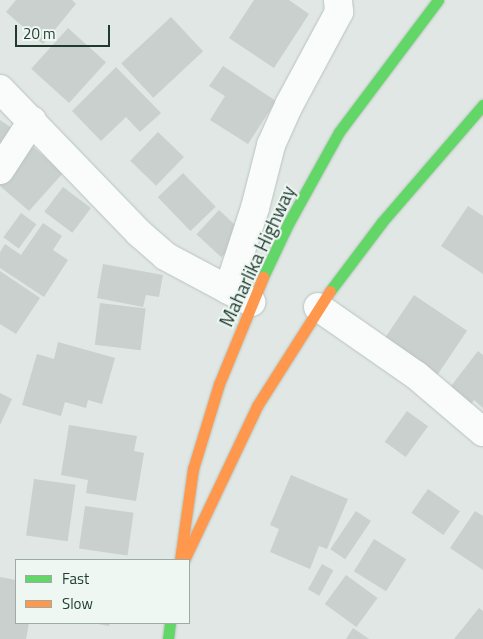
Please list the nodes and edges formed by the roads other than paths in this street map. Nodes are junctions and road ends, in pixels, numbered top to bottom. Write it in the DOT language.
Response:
graph roads {
  1 [pos="338,0"];
  2 [pos="438,0"];
  3 [pos="0,89"];
  4 [pos="483,105"];
  5 [pos="32,121"];
  6 [pos="0,170"];
  7 [pos="239,296"];
  8 [pos="318,307"];
  9 [pos="483,432"];
  10 [pos="182,559"];
  11 [pos="182,559"];
  12 [pos="170,624"];
  13 [pos="168,639"];
  1 -- 7 [label="street"];
  2 -- 7 [label="main road, Maharlika Highway"];
  3 -- 5 [label="street"];
  4 -- 8 [label="main road"];
  5 -- 6 [label="street"];
  5 -- 7 [label="street"];
  7 -- 10 [label="main road, Maharlika Highway"];
  8 -- 9 [label="street"];
  8 -- 11 [label="main road"];
  12 -- 13 [label="main road"];
}
